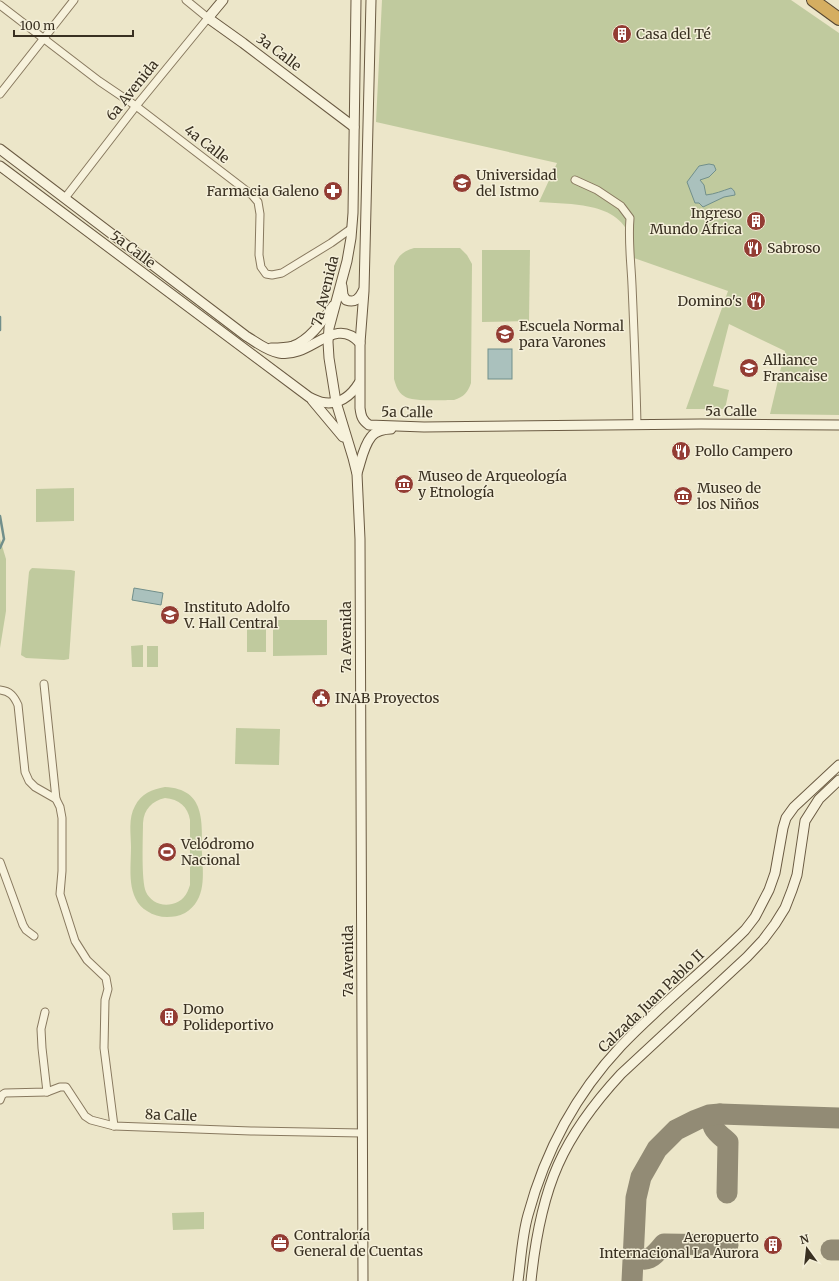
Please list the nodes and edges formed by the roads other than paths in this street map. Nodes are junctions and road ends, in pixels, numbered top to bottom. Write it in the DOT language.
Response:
graph roads {
  1 [pos="74,0"];
  2 [pos="186,0"];
  3 [pos="222,0"];
  4 [pos="356,0"];
  5 [pos="371,0"];
  6 [pos="813,0"];
  7 [pos="0,5"];
  8 [pos="208,18"];
  9 [pos="839,19"];
  10 [pos="44,38"];
  11 [pos="0,94"];
  12 [pos="136,106"];
  13 [pos="354,127"];
  14 [pos="0,149"];
  15 [pos="0,166"];
  16 [pos="575,180"];
  17 [pos="65,198"];
  18 [pos="352,228"];
  19 [pos="342,283"];
  20 [pos="364,291"];
  21 [pos="337,301"];
  22 [pos="328,336"];
  23 [pos="360,343"];
  24 [pos="266,348"];
  25 [pos="359,383"];
  26 [pos="309,397"];
  27 [pos="336,402"];
  28 [pos="839,424"];
  29 [pos="637,425"];
  30 [pos="424,427"];
  31 [pos="348,444"];
  32 [pos="357,474"];
  33 [pos="44,684"];
  34 [pos="0,690"];
  35 [pos="839,764"];
  36 [pos="839,780"];
  37 [pos="56,799"];
  38 [pos="0,862"];
  39 [pos="34,936"];
  40 [pos="45,1012"];
  41 [pos="48,1092"];
  42 [pos="0,1100"];
  43 [pos="114,1126"];
  44 [pos="362,1133"];
  45 [pos="363,1281"];
  46 [pos="518,1281"];
  47 [pos="531,1281"];
  1 -- 10 [label="street"];
  2 -- 8 [label="street, 3a Calle"];
  3 -- 8 [label="main road, 6a Avenida"];
  4 -- 13 [label="main road, 7a Avenida"];
  5 -- 20 [label="main road"];
  6 -- 9 [label="highway"];
  7 -- 10 [label="street, 4a Calle"];
  8 -- 12 [label="street, 6a Avenida"];
  8 -- 13 [label="main road, 3a Calle"];
  10 -- 11 [label="street"];
  10 -- 12 [label="street, 4a Calle"];
  12 -- 17 [label="street, 6a Avenida"];
  12 -- 18 [label="street, 4a Calle"];
  13 -- 18 [label="main road, 7a Avenida"];
  14 -- 17 [label="main road, 5a Calle"];
  15 -- 26 [label="main road, 5a Calle"];
  16 -- 29 [label="street"];
  17 -- 24 [label="main road, 5a Calle"];
  18 -- 19 [label="main road, 7a Avenida"];
  19 -- 20 [label="main road"];
  19 -- 21 [label="main road, 7a Avenida"];
  20 -- 23 [label="main road"];
  21 -- 22 [label="main road, 7a Avenida"];
  21 -- 24 [label="main road"];
  22 -- 23 [label="main road, 5a Calle"];
  22 -- 24 [label="main road, 5a Calle"];
  22 -- 27 [label="main road, 7a Avenida"];
  23 -- 25 [label="main road"];
  25 -- 27 [label="main road"];
  25 -- 30 [label="main road, 5a Calle"];
  26 -- 27 [label="main road, 5a Calle"];
  26 -- 31 [label="main road"];
  27 -- 31 [label="main road, 7a Avenida"];
  28 -- 29 [label="main road, 5a Calle"];
  29 -- 30 [label="main road, 5a Calle"];
  30 -- 32 [label="main road"];
  31 -- 32 [label="main road, 7a Avenida"];
  32 -- 44 [label="main road, 7a Avenida"];
  33 -- 37 [label="street"];
  34 -- 37 [label="street"];
  35 -- 46 [label="main road, Calzada Juan Pablo II"];
  36 -- 47 [label="main road"];
  37 -- 43 [label="street"];
  38 -- 39 [label="street"];
  40 -- 41 [label="street"];
  41 -- 42 [label="street, 8a Calle"];
  41 -- 43 [label="street, 8a Calle"];
  43 -- 44 [label="street, 8a Calle"];
  44 -- 45 [label="main road, 7a Avenida"];
}
